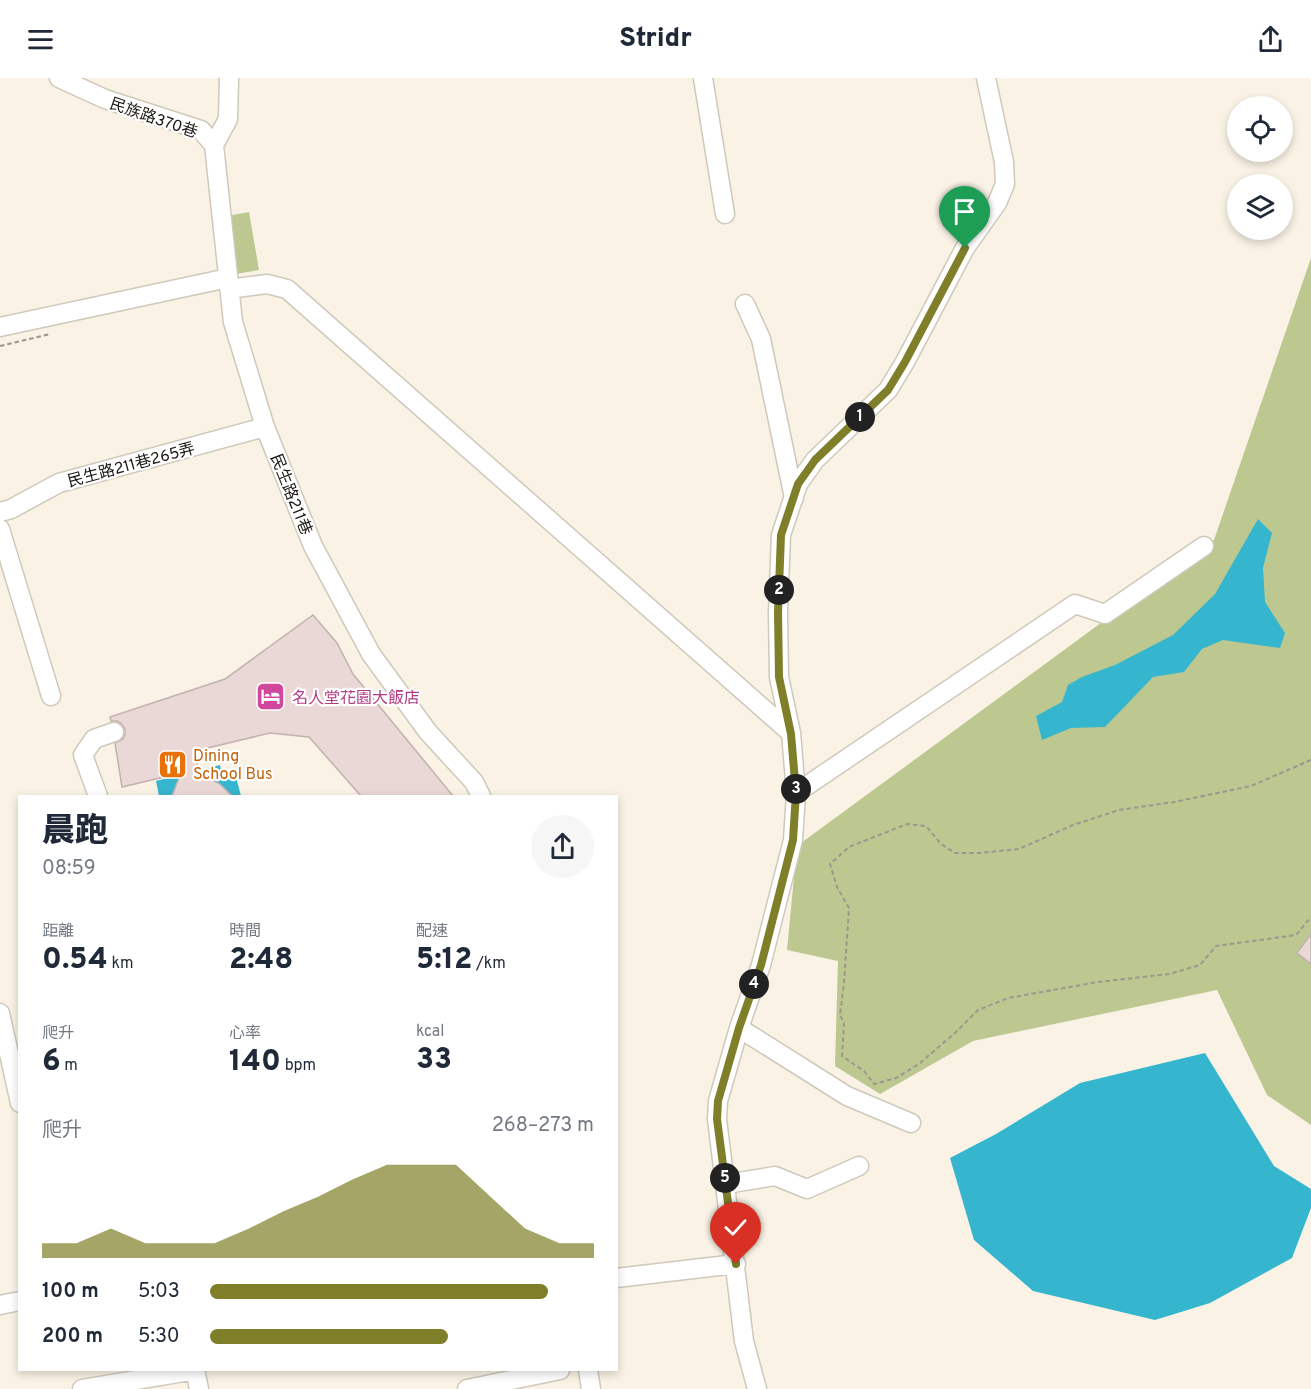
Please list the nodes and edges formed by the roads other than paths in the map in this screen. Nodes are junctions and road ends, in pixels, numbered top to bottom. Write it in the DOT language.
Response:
graph roads {
  1 [pos="59,78"];
  2 [pos="229,78"];
  3 [pos="703,78"];
  4 [pos="987,78"];
  5 [pos="214,145"];
  6 [pos="725,214"];
  7 [pos="229,284"];
  8 [pos="745,304"];
  9 [pos="0,327"];
  10 [pos="266,427"];
  11 [pos="794,498"];
  12 [pos="0,512"];
  13 [pos="0,529"];
  14 [pos="1204,546"];
  15 [pos="51,696"];
  16 [pos="114,732"];
  17 [pos="791,734"];
  18 [pos="796,793"];
  19 [pos="98,795"];
  20 [pos="480,795"];
  21 [pos="0,1013"];
  22 [pos="739,1028"];
  23 [pos="18,1094"];
  24 [pos="911,1123"];
  25 [pos="859,1166"];
  26 [pos="726,1184"];
  27 [pos="736,1264"];
  28 [pos="618,1278"];
  29 [pos="18,1301"];
  30 [pos="0,1305"];
  31 [pos="190,1371"];
  32 [pos="196,1371"];
  33 [pos="555,1371"];
  34 [pos="588,1371"];
  35 [pos="82,1389"];
  36 [pos="199,1389"];
  37 [pos="467,1389"];
  38 [pos="591,1389"];
  39 [pos="757,1389"];
  1 -- 5 [label="street, 民族路370巷"];
  2 -- 5 [label="street"];
  3 -- 6 [label="street"];
  4 -- 11 [label="street"];
  5 -- 7 [label="street, 民生路211巷"];
  7 -- 9 [label="street"];
  7 -- 10 [label="street, 民生路211巷"];
  7 -- 17 [label="street"];
  8 -- 11 [label="street"];
  10 -- 12 [label="street, 民生路211巷265弄"];
  10 -- 20 [label="street, 民生路211巷"];
  11 -- 17 [label="street"];
  13 -- 15 [label="street"];
  14 -- 18 [label="street"];
  16 -- 19 [label="street"];
  17 -- 18 [label="street"];
  18 -- 22 [label="street"];
  21 -- 23 [label="street"];
  22 -- 24 [label="street"];
  22 -- 26 [label="street"];
  25 -- 26 [label="street"];
  26 -- 27 [label="street"];
  27 -- 28 [label="street"];
  27 -- 39 [label="street"];
  29 -- 30 [label="street"];
  31 -- 35 [label="street"];
  32 -- 36 [label="street"];
  33 -- 37 [label="street"];
  34 -- 38 [label="street"];
}
